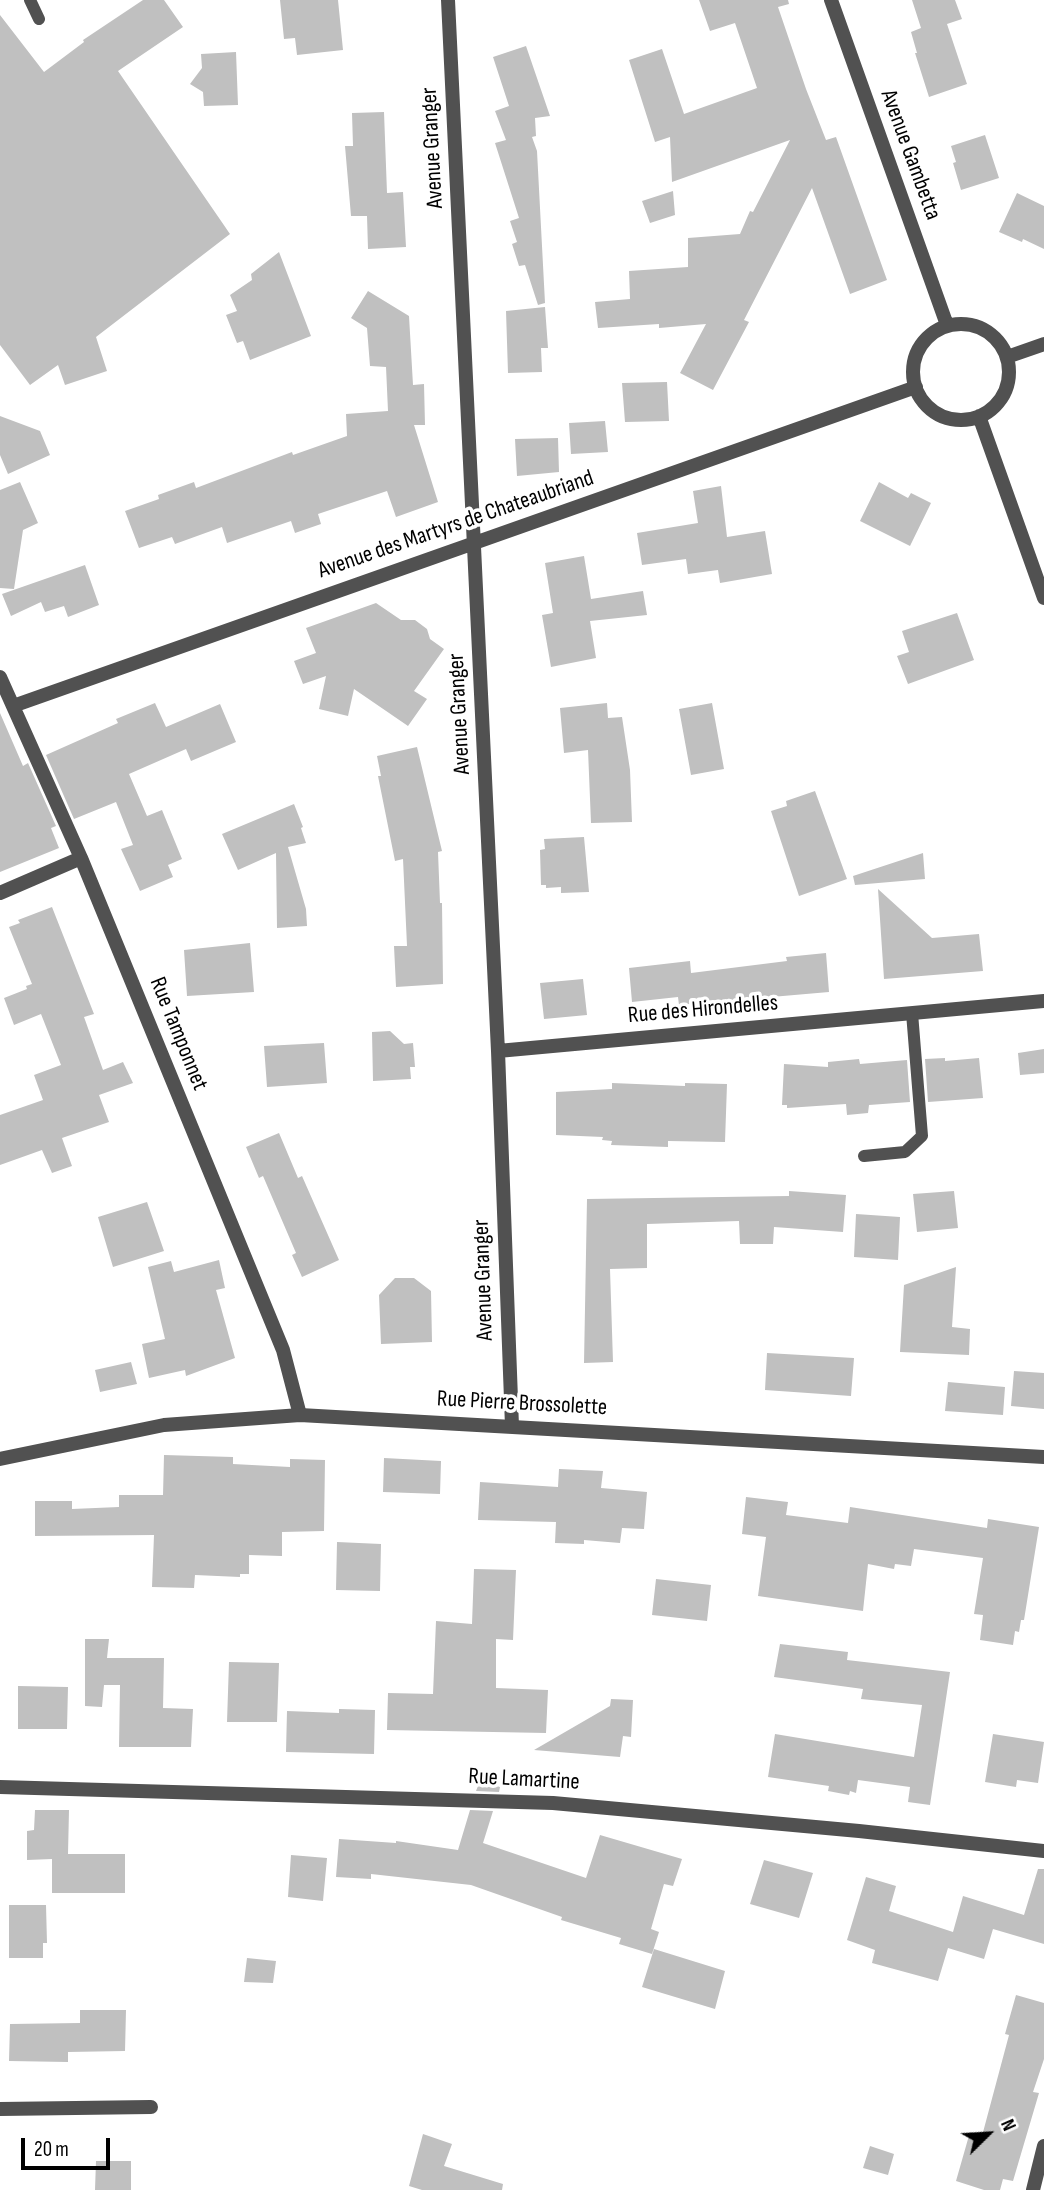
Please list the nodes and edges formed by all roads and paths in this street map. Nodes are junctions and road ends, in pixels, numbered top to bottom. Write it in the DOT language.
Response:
graph roads {
  1 [pos="30,0"];
  2 [pos="448,0"];
  3 [pos="831,0"];
  4 [pos="39,19"];
  5 [pos="947,326"];
  6 [pos="1044,344"];
  7 [pos="1007,357"];
  8 [pos="915,387"];
  9 [pos="979,416"];
  10 [pos="475,542"];
  11 [pos="1044,598"];
  12 [pos="0,677"];
  13 [pos="13,706"];
  14 [pos="82,858"];
  15 [pos="0,893"];
  16 [pos="1044,1001"];
  17 [pos="912,1013"];
  18 [pos="498,1051"];
  19 [pos="864,1156"];
  20 [pos="300,1415"];
  21 [pos="512,1426"];
  22 [pos="1044,1457"];
  23 [pos="0,1459"];
  24 [pos="0,1787"];
  25 [pos="1044,1851"];
  26 [pos="151,2107"];
  27 [pos="0,2109"];
  28 [pos="1044,2146"];
  29 [pos="1033,2190"];
  1 -- 4 [label="lane"];
  2 -- 10 [label="street, Avenue Granger"];
  3 -- 5 [label="street, Avenue Gambetta"];
  5 -- 7 [label="street"];
  5 -- 8 [label="street"];
  6 -- 7 [label="street"];
  7 -- 9 [label="street"];
  8 -- 9 [label="street"];
  8 -- 10 [label="street, Avenue des Martyrs de Chateaubriand"];
  9 -- 11 [label="street"];
  10 -- 13 [label="street, Avenue des Martyrs de Chateaubriand"];
  10 -- 18 [label="street, Avenue Granger"];
  12 -- 13 [label="street, Rue Tamponnet"];
  13 -- 14 [label="street, Rue Tamponnet"];
  14 -- 15 [label="street"];
  14 -- 20 [label="street, Rue Tamponnet"];
  16 -- 17 [label="street, Rue des Hirondelles"];
  17 -- 18 [label="street, Rue des Hirondelles"];
  17 -- 19 [label="lane"];
  18 -- 21 [label="street, Avenue Granger"];
  20 -- 21 [label="street, Rue Pierre Brossolette"];
  20 -- 23 [label="street, Rue Pierre Brossolette"];
  21 -- 22 [label="street, Rue Pierre Brossolette"];
  24 -- 25 [label="street, Rue Lamartine"];
  26 -- 27 [label="street"];
  28 -- 29 [label="street"];
}
